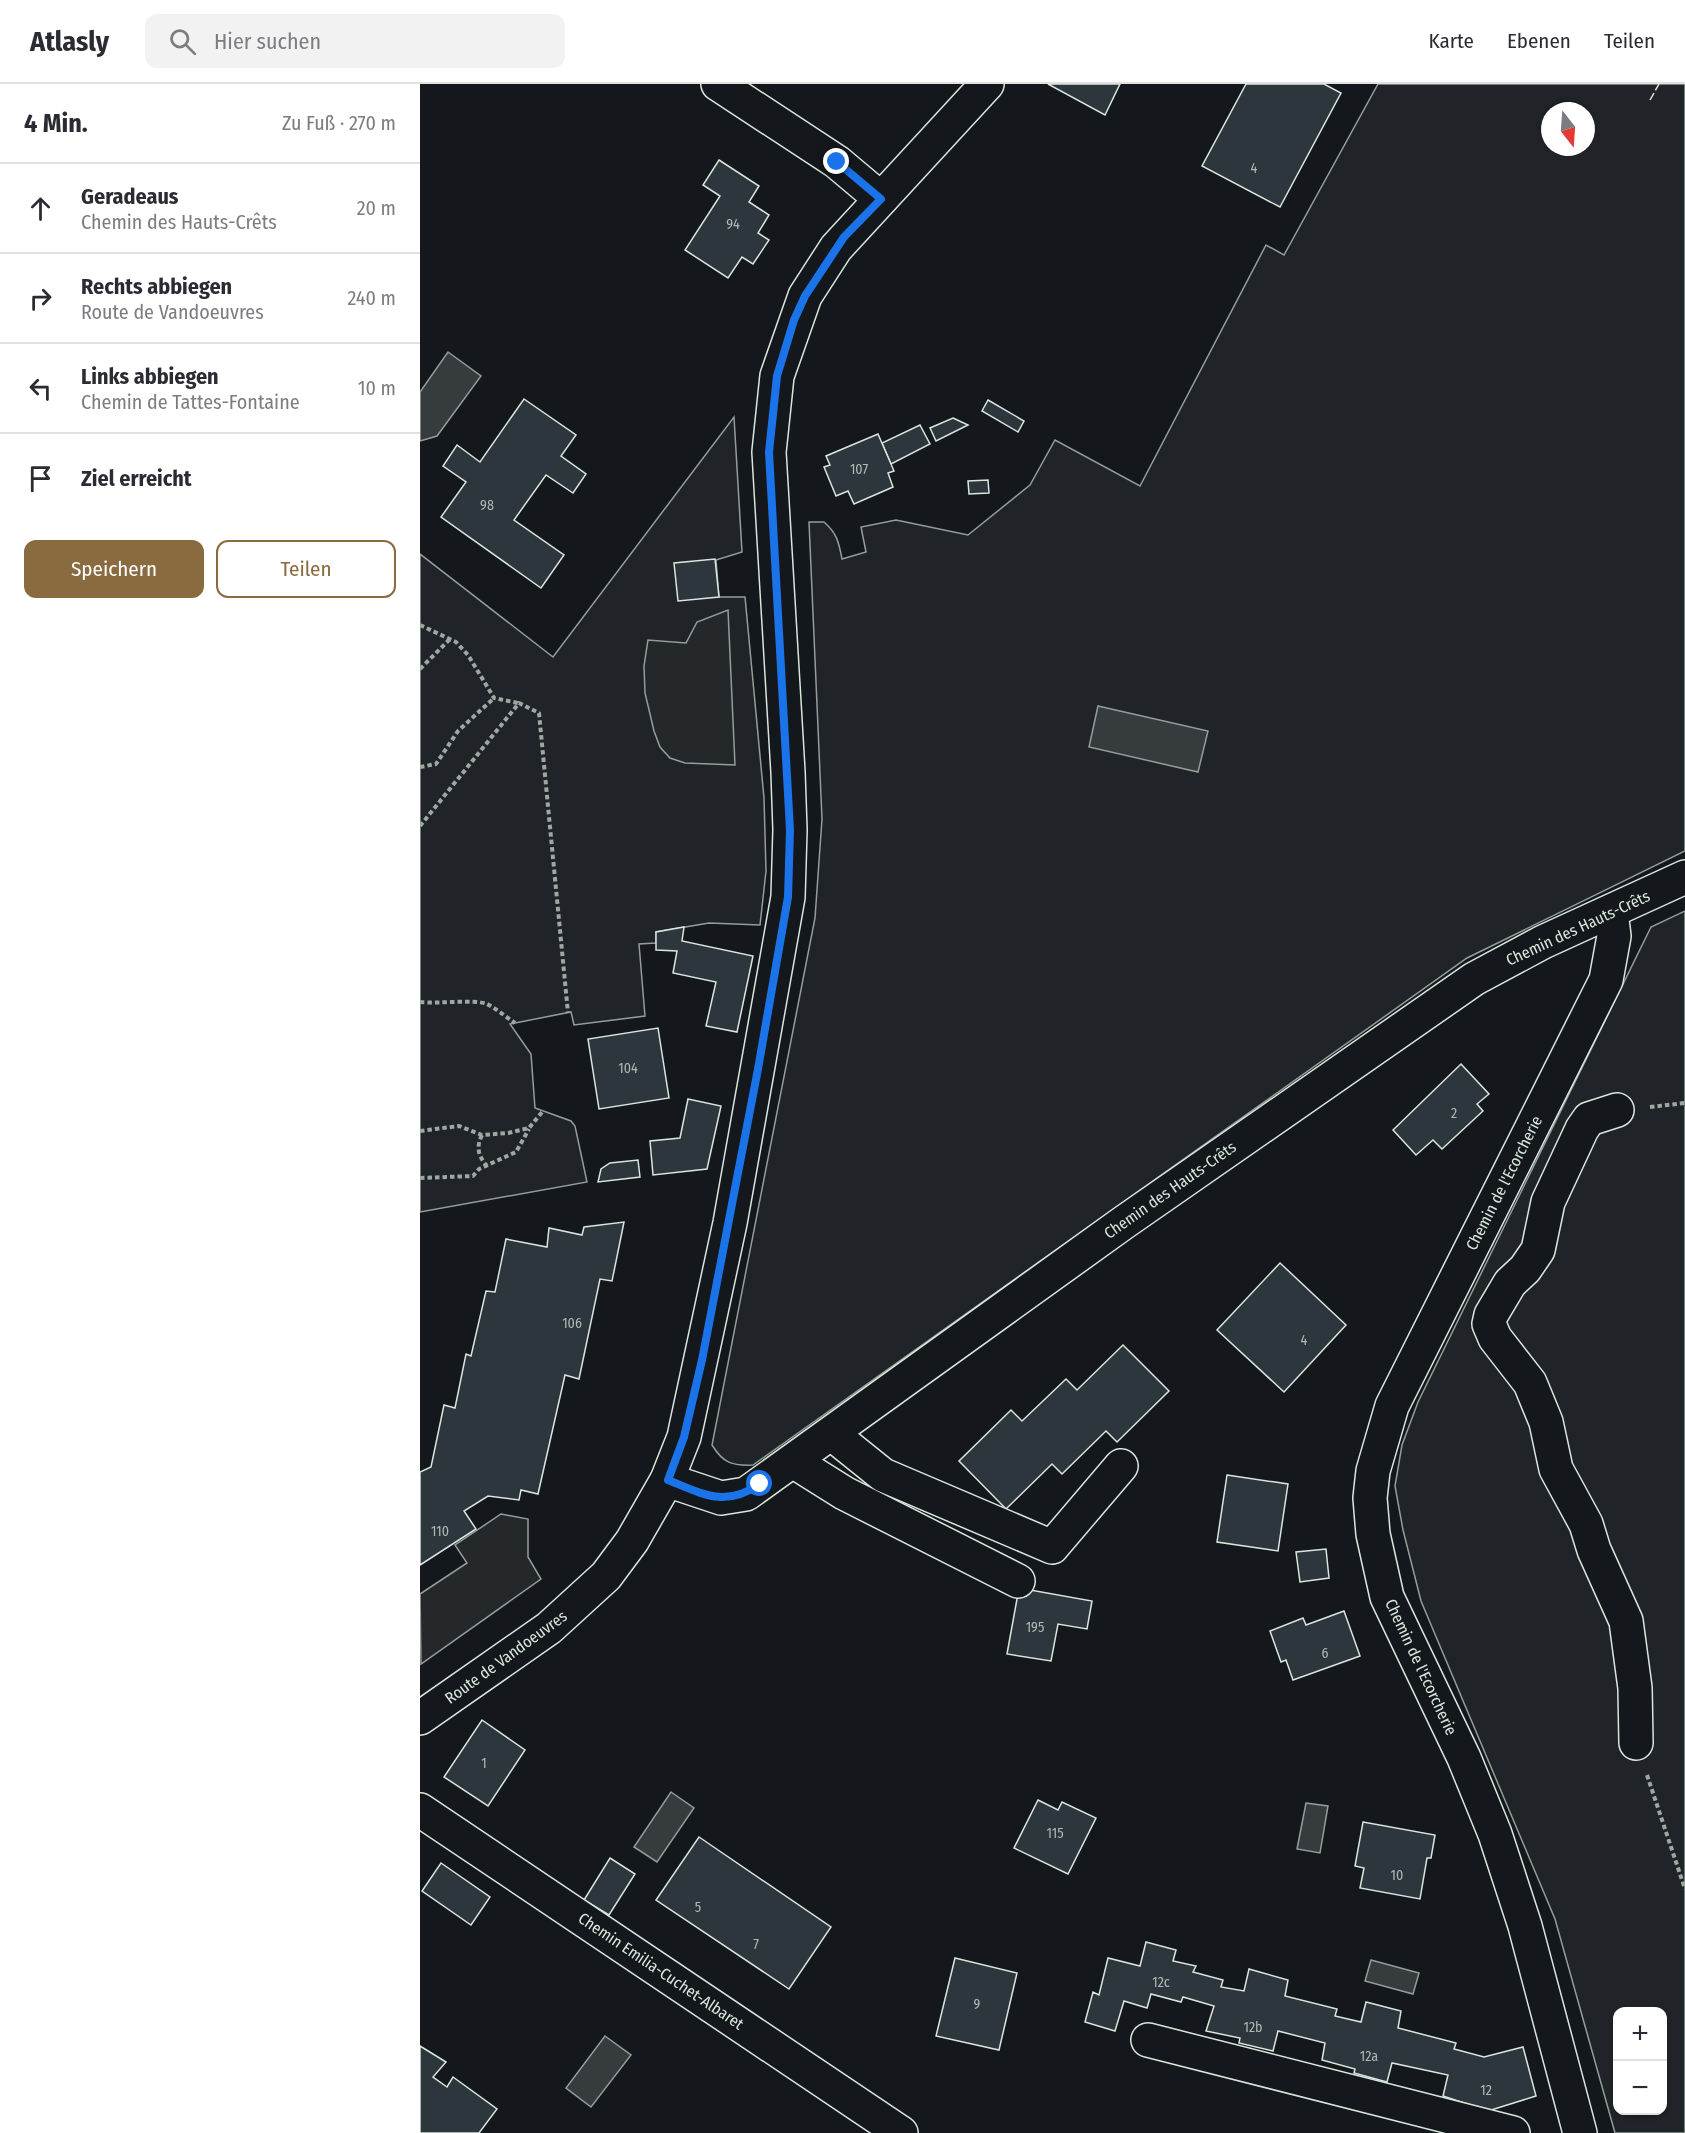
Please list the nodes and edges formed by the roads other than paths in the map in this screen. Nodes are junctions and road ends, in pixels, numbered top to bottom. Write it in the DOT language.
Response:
graph roads {
  1 [pos="718,84"];
  2 [pos="987,84"];
  3 [pos="881,199"];
  4 [pos="1685,877"];
  5 [pos="1611,912"];
  6 [pos="1617,1110"];
  7 [pos="832,1434"];
  8 [pos="793,1461"];
  9 [pos="1121,1466"];
  10 [pos="668,1480"];
  11 [pos="1018,1581"];
  12 [pos="420,1718"];
  13 [pos="1636,1743"];
  14 [pos="420,1810"];
  15 [pos="1148,2040"];
  16 [pos="902,2133"];
  17 [pos="1514,2133"];
  18 [pos="1580,2133"];
  1 -- 3 [label="street"];
  2 -- 3 [label="street, Route de Vandoeuvres"];
  3 -- 10 [label="street, Route de Vandoeuvres"];
  4 -- 5 [label="street, Chemin des Hauts-Crêts"];
  5 -- 7 [label="street, Chemin des Hauts-Crêts"];
  5 -- 18 [label="street, Chemin de l'Ecorcherie"];
  6 -- 13 [label="street"];
  7 -- 8 [label="street, Chemin des Hauts-Crêts"];
  7 -- 9 [label="street"];
  8 -- 10 [label="street, Chemin des Hauts-Crêts"];
  8 -- 11 [label="street"];
  10 -- 12 [label="street, Route de Vandoeuvres"];
  14 -- 16 [label="street, Chemin Emilia-Cuchet-Albaret"];
  15 -- 17 [label="street"];
}
